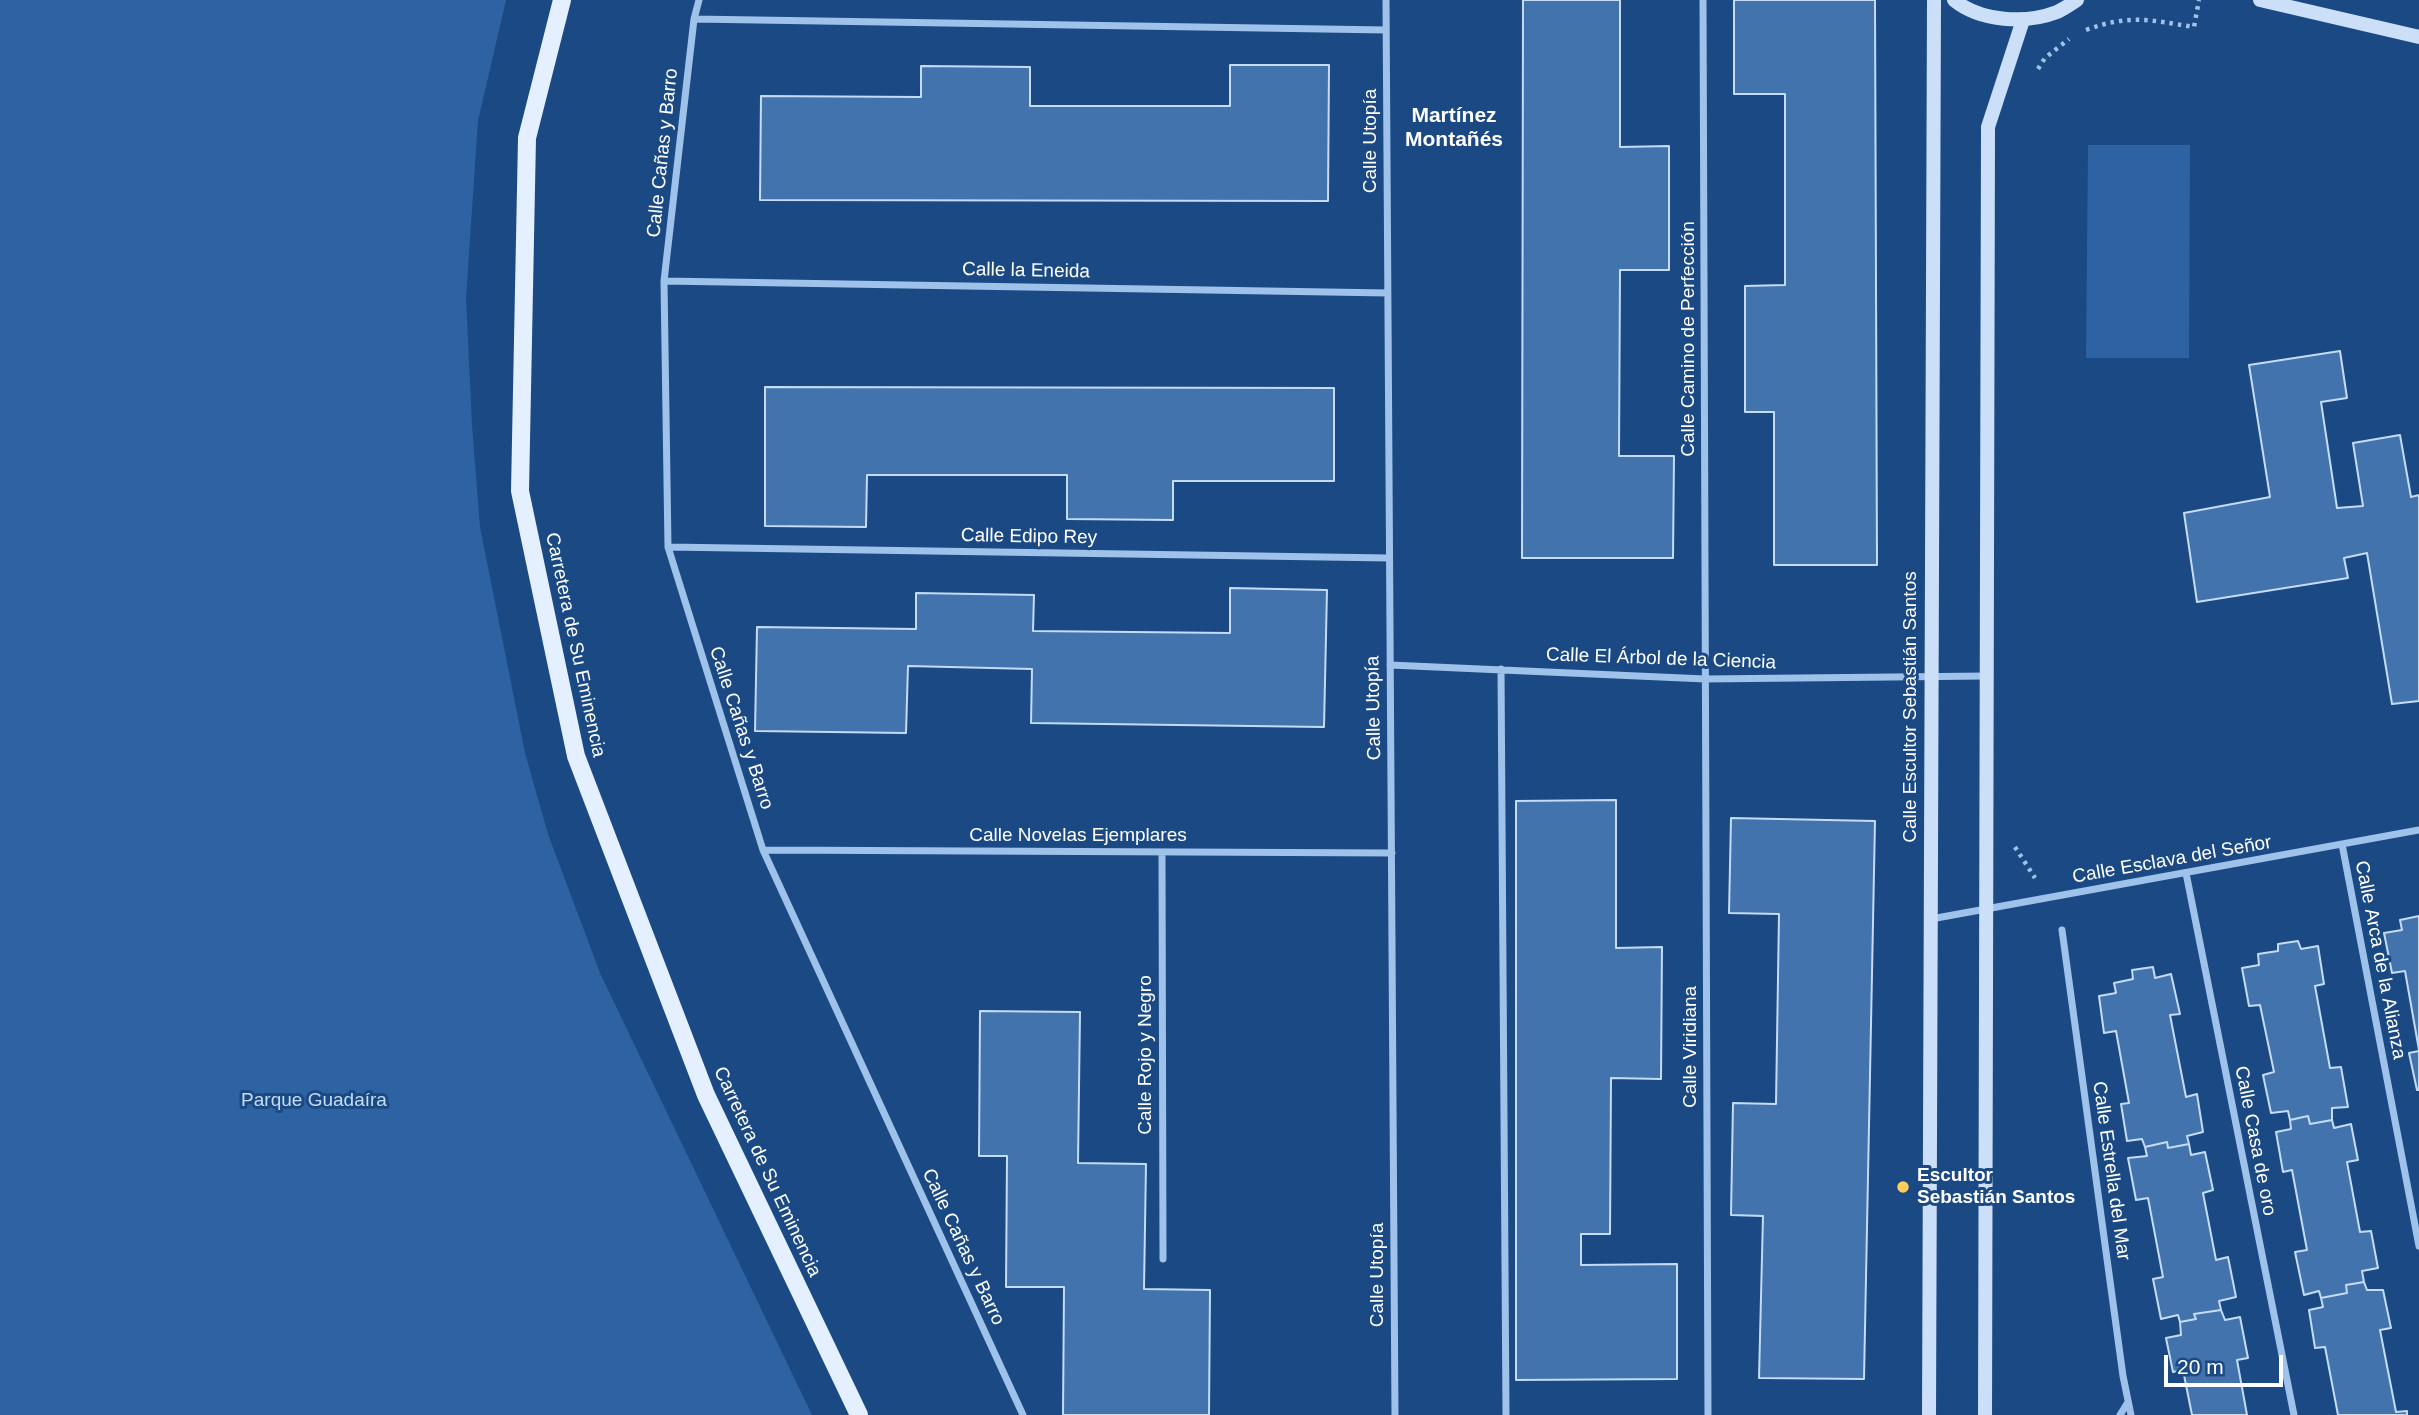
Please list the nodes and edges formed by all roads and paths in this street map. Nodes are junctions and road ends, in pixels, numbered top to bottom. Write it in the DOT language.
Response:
graph roads {
  1 [pos="562,0"];
  2 [pos="699,0"];
  3 [pos="1386,0"];
  4 [pos="1703,0"];
  5 [pos="1934,0"];
  6 [pos="1954,0"];
  7 [pos="2077,0"];
  8 [pos="2199,0"];
  9 [pos="2260,0"];
  10 [pos="694,19"];
  11 [pos="2023,20"];
  12 [pos="1386,30"];
  13 [pos="2084,31"];
  14 [pos="2074,34"];
  15 [pos="2419,37"];
  16 [pos="2032,79"];
  17 [pos="664,281"];
  18 [pos="1388,293"];
  19 [pos="668,547"];
  20 [pos="1389,558"];
  21 [pos="1390,664"];
  22 [pos="1502,669"];
  23 [pos="1986,676"];
  24 [pos="1931,678"];
  25 [pos="1706,679"];
  26 [pos="2419,830"];
  27 [pos="2015,834"];
  28 [pos="2342,844"];
  29 [pos="763,850"];
  30 [pos="1162,852"];
  31 [pos="1392,853"];
  32 [pos="2186,873"];
  33 [pos="2035,875"];
  34 [pos="1986,910"];
  35 [pos="1930,919"];
  36 [pos="2062,930"];
  37 [pos="2419,1246"];
  38 [pos="1163,1259"];
  39 [pos="2128,1402"];
  40 [pos="859,1415"];
  41 [pos="1023,1415"];
  42 [pos="1395,1415"];
  43 [pos="1506,1415"];
  44 [pos="1708,1415"];
  45 [pos="1928,1415"];
  46 [pos="1984,1415"];
  47 [pos="2120,1415"];
  48 [pos="2131,1415"];
  49 [pos="2294,1415"];
  1 -- 40 [label="main road, Carretera de Su Eminencia"];
  2 -- 10 [label="street, Calle Cañas y Barro"];
  3 -- 12 [label="street, Calle Utopía"];
  4 -- 25 [label="street, Calle Camino de Perfección"];
  5 -- 24 [label="street, Calle Escultor Sebastián Santos"];
  6 -- 11 [label="street"];
  7 -- 11 [label="street"];
  8 -- 13 [label="path"];
  9 -- 15 [label="street"];
  10 -- 12 [label="street"];
  10 -- 17 [label="street, Calle Cañas y Barro"];
  11 -- 23 [label="street"];
  12 -- 18 [label="street, Calle Utopía"];
  14 -- 16 [label="path"];
  17 -- 18 [label="street, Calle la Eneida"];
  17 -- 19 [label="street, Calle Cañas y Barro"];
  18 -- 20 [label="street, Calle Utopía"];
  19 -- 20 [label="street, Calle Edipo Rey"];
  19 -- 29 [label="street, Calle Cañas y Barro"];
  20 -- 21 [label="street, Calle Utopía"];
  21 -- 22 [label="street, Calle El Árbol de la Ciencia"];
  21 -- 31 [label="street, Calle Utopía"];
  22 -- 25 [label="street, Calle El Árbol de la Ciencia"];
  22 -- 43 [label="street"];
  23 -- 24 [label="street, Calle El Árbol de la Ciencia"];
  23 -- 34 [label="street"];
  24 -- 25 [label="street, Calle El Árbol de la Ciencia"];
  24 -- 35 [label="street, Calle Escultor Sebastián Santos"];
  25 -- 44 [label="street, Calle Viridiana"];
  26 -- 28 [label="street, Calle Esclava del Señor"];
  27 -- 33 [label="path"];
  28 -- 32 [label="street, Calle Esclava del Señor"];
  28 -- 37 [label="street, Calle Arca de la Alianza"];
  29 -- 30 [label="street, Calle Novelas Ejemplares"];
  29 -- 41 [label="street, Calle Cañas y Barro"];
  30 -- 31 [label="street, Calle Novelas Ejemplares"];
  30 -- 38 [label="street, Calle Rojo y Negro"];
  31 -- 42 [label="street, Calle Utopía"];
  32 -- 34 [label="street, Calle Esclava del Señor"];
  32 -- 49 [label="street, Calle Casa de oro"];
  34 -- 35 [label="street, Calle Esclava del Señor"];
  34 -- 46 [label="street"];
  35 -- 45 [label="street, Calle Escultor Sebastián Santos"];
  36 -- 39 [label="street, Calle Estrella del Mar"];
  39 -- 47 [label="street"];
  39 -- 48 [label="street, Calle Estrella del Mar"];
}
